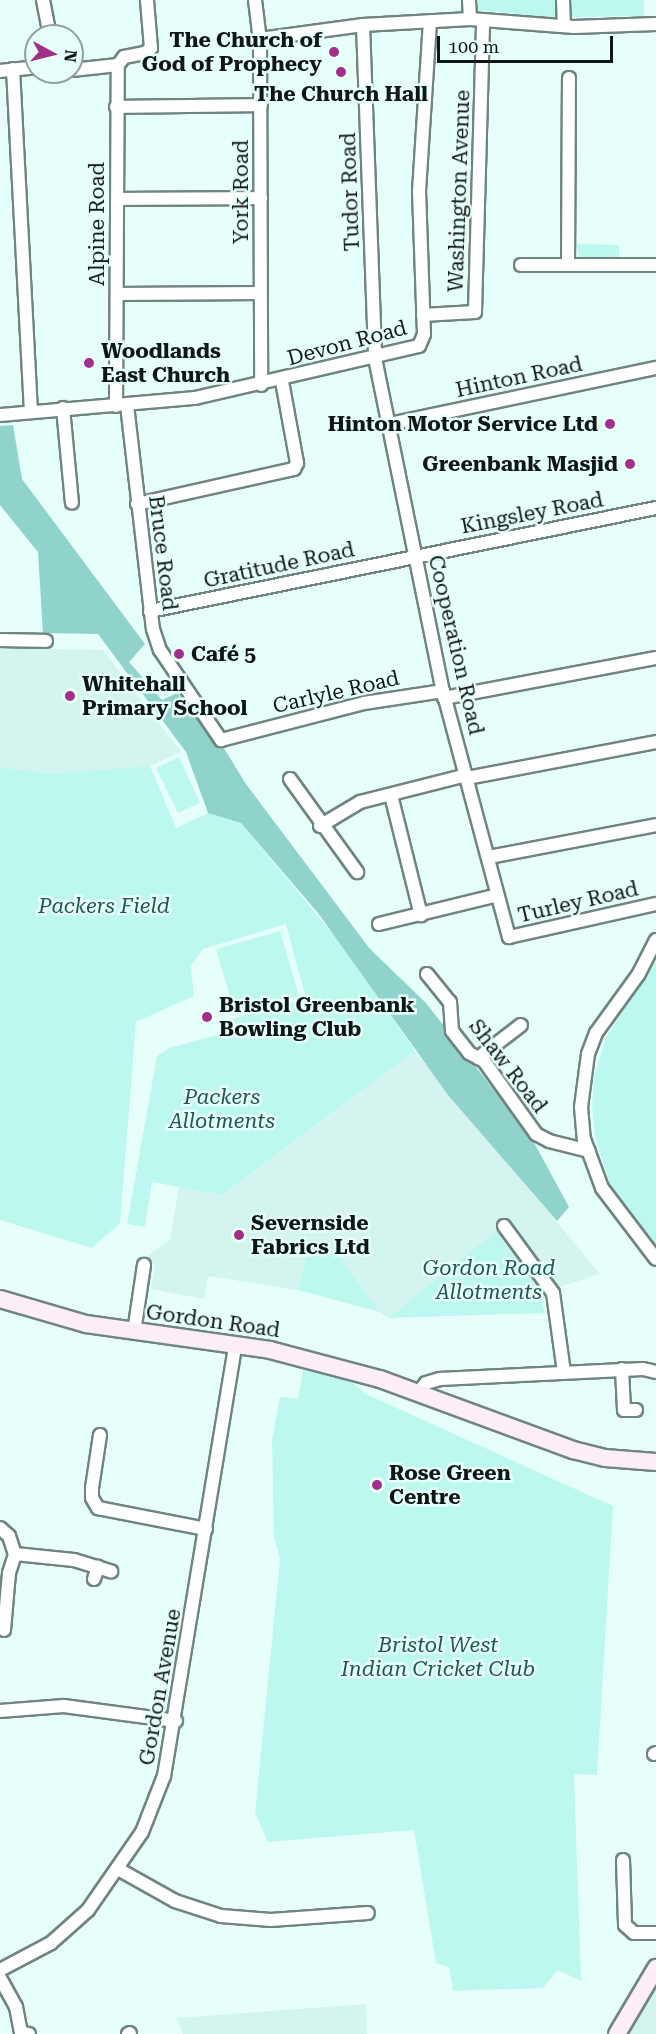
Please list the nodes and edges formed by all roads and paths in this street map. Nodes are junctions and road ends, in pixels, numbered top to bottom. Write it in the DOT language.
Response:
graph roads {
  1 [pos="44,0"];
  2 [pos="147,0"];
  3 [pos="255,0"];
  4 [pos="469,0"];
  5 [pos="563,0"];
  6 [pos="470,19"];
  7 [pos="483,20"];
  8 [pos="430,21"];
  9 [pos="48,24"];
  10 [pos="656,24"];
  11 [pos="363,26"];
  12 [pos="564,26"];
  13 [pos="260,39"];
  14 [pos="118,64"];
  15 [pos="24,68"];
  16 [pos="84,68"];
  17 [pos="13,69"];
  18 [pos="0,71"];
  19 [pos="569,78"];
  20 [pos="261,105"];
  21 [pos="116,107"];
  22 [pos="261,198"];
  23 [pos="118,199"];
  24 [pos="521,265"];
  25 [pos="568,265"];
  26 [pos="656,266"];
  27 [pos="260,293"];
  28 [pos="117,294"];
  29 [pos="423,315"];
  30 [pos="375,358"];
  31 [pos="656,368"];
  32 [pos="282,381"];
  33 [pos="261,385"];
  34 [pos="121,406"];
  35 [pos="63,408"];
  36 [pos="31,412"];
  37 [pos="0,415"];
  38 [pos="390,424"];
  39 [pos="72,502"];
  40 [pos="137,504"];
  41 [pos="656,508"];
  42 [pos="416,556"];
  43 [pos="150,611"];
  44 [pos="0,640"];
  45 [pos="46,641"];
  46 [pos="656,658"];
  47 [pos="443,695"];
  48 [pos="190,697"];
  49 [pos="656,742"];
  50 [pos="467,777"];
  51 [pos="290,779"];
  52 [pos="391,795"];
  53 [pos="656,825"];
  54 [pos="320,826"];
  55 [pos="489,857"];
  56 [pos="357,872"];
  57 [pos="498,895"];
  58 [pos="656,904"];
  59 [pos="421,915"];
  60 [pos="379,924"];
  61 [pos="509,938"];
  62 [pos="656,940"];
  63 [pos="427,974"];
  64 [pos="521,1025"];
  65 [pos="478,1058"];
  66 [pos="589,1151"];
  67 [pos="504,1226"];
  68 [pos="656,1258"];
  69 [pos="144,1265"];
  70 [pos="0,1299"];
  71 [pos="134,1332"];
  72 [pos="234,1345"];
  73 [pos="622,1369"];
  74 [pos="564,1372"];
  75 [pos="656,1372"];
  76 [pos="418,1393"];
  77 [pos="636,1410"];
  78 [pos="99,1435"];
  79 [pos="656,1462"];
  80 [pos="0,1528"];
  81 [pos="206,1529"];
  82 [pos="15,1554"];
  83 [pos="98,1567"];
  84 [pos="111,1571"];
  85 [pos="94,1579"];
  86 [pos="4,1630"];
  87 [pos="0,1711"];
  88 [pos="176,1721"];
  89 [pos="623,1860"];
  90 [pos="118,1869"];
  91 [pos="368,1913"];
  92 [pos="656,1933"];
  93 [pos="656,1968"];
  94 [pos="0,1970"];
  95 [pos="0,1978"];
  96 [pos="29,2034"];
  97 [pos="617,2034"];
  1 -- 9 [label="street"];
  2 -- 14 [label="street"];
  3 -- 13 [label="street, York Road"];
  4 -- 6 [label="street"];
  5 -- 12 [label="street"];
  6 -- 7 [label="street"];
  6 -- 8 [label="street"];
  7 -- 12 [label="street"];
  7 -- 29 [label="street, Washington Avenue"];
  8 -- 11 [label="street"];
  8 -- 29 [label="street, Devon Road"];
  10 -- 12 [label="street"];
  11 -- 13 [label="street"];
  11 -- 30 [label="street, Tudor Road"];
  13 -- 20 [label="street, York Road"];
  14 -- 16 [label="street"];
  14 -- 21 [label="street, Alpine Road"];
  15 -- 17 [label="street"];
  17 -- 18 [label="street"];
  17 -- 36 [label="street"];
  19 -- 25 [label="street"];
  20 -- 21 [label="street"];
  20 -- 22 [label="street, York Road"];
  21 -- 23 [label="street, Alpine Road"];
  22 -- 23 [label="street"];
  22 -- 27 [label="street, York Road"];
  23 -- 28 [label="street, Alpine Road"];
  24 -- 25 [label="street"];
  25 -- 26 [label="street"];
  27 -- 28 [label="street"];
  27 -- 33 [label="street, York Road"];
  28 -- 34 [label="street, Alpine Road"];
  29 -- 30 [label="street, Devon Road"];
  30 -- 32 [label="street, Devon Road"];
  30 -- 38 [label="street, Cooperation Road"];
  31 -- 38 [label="street, Hinton Road"];
  32 -- 33 [label="street, Devon Road"];
  32 -- 40 [label="street"];
  33 -- 34 [label="street, Devon Road"];
  34 -- 35 [label="street, Devon Road"];
  34 -- 40 [label="street, Bruce Road"];
  35 -- 36 [label="street, Devon Road"];
  35 -- 39 [label="street"];
  36 -- 37 [label="street, Devon Road"];
  38 -- 42 [label="street, Cooperation Road"];
  40 -- 43 [label="street, Bruce Road"];
  41 -- 42 [label="street, Kingsley Road"];
  42 -- 43 [label="street, Gratitude Road"];
  42 -- 47 [label="street, Cooperation Road"];
  43 -- 48 [label="street, Bruce Road"];
  44 -- 45 [label="street"];
  46 -- 47 [label="street, Carlyle Road"];
  47 -- 48 [label="street, Carlyle Road"];
  47 -- 50 [label="street, Cooperation Road"];
  49 -- 50 [label="street"];
  50 -- 52 [label="street"];
  50 -- 55 [label="street, Cooperation Road"];
  51 -- 54 [label="street"];
  52 -- 54 [label="street"];
  52 -- 59 [label="street"];
  53 -- 55 [label="street"];
  54 -- 56 [label="street"];
  55 -- 57 [label="street, Cooperation Road"];
  57 -- 59 [label="street"];
  57 -- 61 [label="street, Cooperation Road"];
  58 -- 61 [label="street, Turley Road"];
  59 -- 60 [label="street"];
  62 -- 66 [label="street"];
  63 -- 65 [label="street, Shaw Road"];
  64 -- 65 [label="street"];
  65 -- 66 [label="street, Shaw Road"];
  66 -- 68 [label="street"];
  67 -- 74 [label="street"];
  69 -- 71 [label="street"];
  70 -- 71 [label="main road, Gordon Road"];
  71 -- 72 [label="main road, Gordon Road"];
  72 -- 76 [label="main road, Gordon Road"];
  72 -- 81 [label="street, Gordon Avenue"];
  73 -- 74 [label="street"];
  73 -- 75 [label="street"];
  73 -- 77 [label="street"];
  74 -- 76 [label="street"];
  76 -- 79 [label="main road, Gordon Road"];
  78 -- 81 [label="street"];
  80 -- 82 [label="street"];
  81 -- 88 [label="street, Gordon Avenue"];
  82 -- 83 [label="street"];
  82 -- 86 [label="street"];
  83 -- 84 [label="street"];
  83 -- 85 [label="street"];
  87 -- 88 [label="street"];
  88 -- 90 [label="street, Gordon Avenue"];
  89 -- 92 [label="street"];
  90 -- 91 [label="street"];
  90 -- 94 [label="street, Gordon Avenue"];
  93 -- 97 [label="main road"];
  95 -- 96 [label="street"];
}
